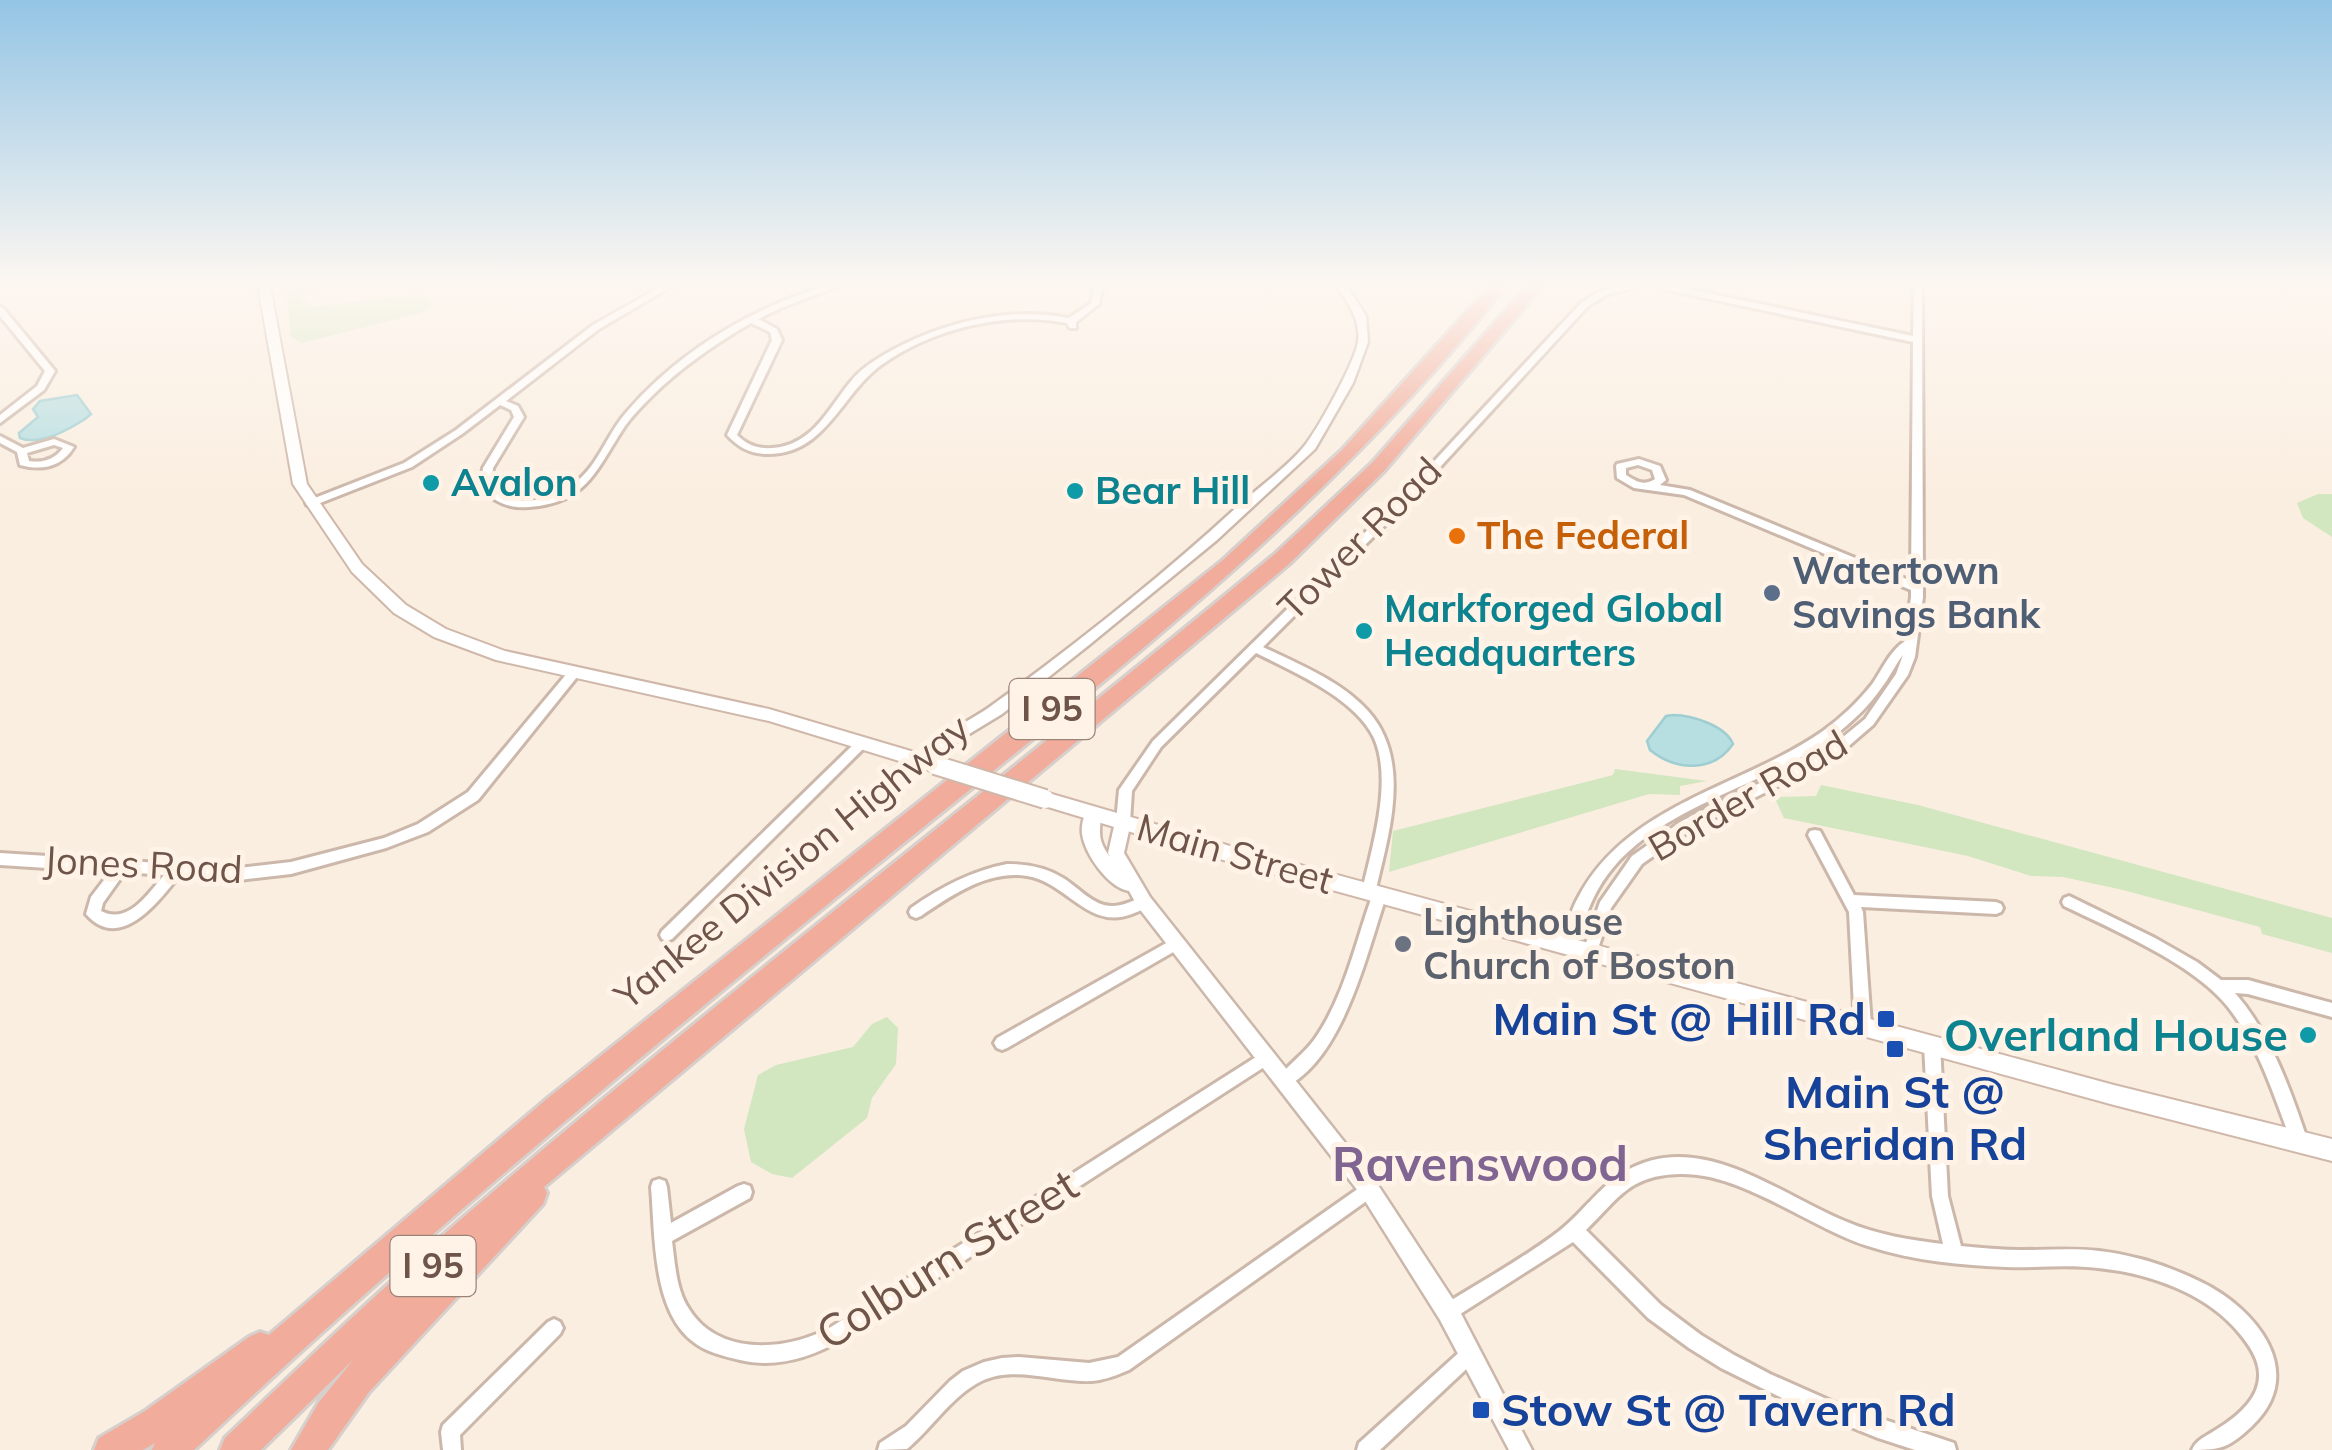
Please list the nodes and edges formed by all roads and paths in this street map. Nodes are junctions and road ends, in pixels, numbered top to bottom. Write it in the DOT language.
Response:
graph roads {
  1 [pos="36,354"];
  2 [pos="277,354"];
  3 [pos="560,354"];
  4 [pos="701,354"];
  5 [pos="770,354"];
  6 [pos="897,354"];
  7 [pos="1359,354"];
  8 [pos="1438,354"];
  9 [pos="1477,354"];
  10 [pos="1539,354"];
  11 [pos="1917,354"];
  12 [pos="499,402"];
  13 [pos="0,420"];
  14 [pos="0,439"];
  15 [pos="22,452"];
  16 [pos="1660,474"];
  17 [pos="1651,486"];
  18 [pos="1686,492"];
  19 [pos="309,499"];
  20 [pos="1917,588"];
  21 [pos="1908,644"];
  22 [pos="1255,648"];
  23 [pos="572,674"];
  24 [pos="862,743"];
  25 [pos="929,763"];
  26 [pos="1092,813"];
  27 [pos="1123,822"];
  28 [pos="1814,836"];
  29 [pos="0,859"];
  30 [pos="122,867"];
  31 [pos="175,871"];
  32 [pos="1374,893"];
  33 [pos="1853,901"];
  34 [pos="1144,902"];
  35 [pos="2069,902"];
  36 [pos="1996,908"];
  37 [pos="916,912"];
  38 [pos="666,935"];
  39 [pos="1176,943"];
  40 [pos="1567,946"];
  41 [pos="1590,952"];
  42 [pos="2218,986"];
  43 [pos="2332,1010"];
  44 [pos="1863,1026"];
  45 [pos="1002,1043"];
  46 [pos="1932,1045"];
  47 [pos="1267,1057"];
  48 [pos="1285,1080"];
  49 [pos="2300,1142"];
  50 [pos="2332,1150"];
  51 [pos="564,1152"];
  52 [pos="660,1187"];
  53 [pos="1369,1189"];
  54 [pos="744,1192"];
  55 [pos="1574,1230"];
  56 [pos="666,1235"];
  57 [pos="1954,1253"];
  58 [pos="324,1304"];
  59 [pos="1448,1312"];
  60 [pos="554,1328"];
  61 [pos="1470,1354"];
  62 [pos="111,1450"];
  63 [pos="169,1450"];
  64 [pos="237,1450"];
  65 [pos="308,1450"];
  66 [pos="452,1450"];
  67 [pos="887,1450"];
  68 [pos="1366,1450"];
  69 [pos="1521,1450"];
  70 [pos="1946,1450"];
  71 [pos="2201,1450"];
  1 -- 13 [label="street"];
  2 -- 19 [label="main road, Main Street"];
  3 -- 12 [label="street"];
  4 -- 12 [label="street"];
  5 -- 6 [label="street"];
  7 -- 25 [label="street"];
  8 -- 58 [label="highway, Yankee Division Highway / I 95"];
  9 -- 51 [label="highway, Yankee Division Highway / I 95"];
  10 -- 22 [label="street, Tower Road"];
  11 -- 20 [label="street, Border Road"];
  12 -- 19 [label="street"];
  14 -- 15 [label="street"];
  16 -- 17 [label="street"];
  16 -- 17 [label="street"];
  16 -- 18 [label="street"];
  17 -- 18 [label="street"];
  18 -- 20 [label="street"];
  19 -- 23 [label="main road, Main Street"];
  20 -- 21 [label="street, Border Road"];
  21 -- 40 [label="street, Border Road"];
  21 -- 41 [label="street, Border Road"];
  22 -- 27 [label="street, Tower Road"];
  22 -- 32 [label="street"];
  23 -- 24 [label="main road, Main Street"];
  23 -- 31 [label="street, Jones Road"];
  24 -- 25 [label="main road, Main Street"];
  24 -- 38 [label="street"];
  25 -- 26 [label="main road, Main Street, bridge"];
  26 -- 27 [label="main road, Main Street"];
  26 -- 34 [label="street"];
  27 -- 32 [label="main road, Main Street"];
  27 -- 34 [label="street"];
  28 -- 33 [label="street"];
  29 -- 30 [label="street, Jones Road"];
  30 -- 31 [label="street, Jones Road"];
  30 -- 31 [label="street"];
  32 -- 40 [label="main road, Main Street"];
  32 -- 48 [label="street"];
  33 -- 36 [label="street"];
  33 -- 44 [label="street"];
  34 -- 37 [label="street"];
  34 -- 39 [label="street"];
  35 -- 42 [label="street"];
  39 -- 45 [label="street"];
  39 -- 47 [label="street"];
  40 -- 41 [label="main road, Main Street"];
  41 -- 44 [label="main road, Main Street"];
  42 -- 43 [label="street"];
  42 -- 49 [label="street"];
  44 -- 46 [label="main road, Main Street"];
  46 -- 49 [label="main road, Main Street"];
  46 -- 57 [label="street"];
  47 -- 48 [label="street"];
  47 -- 56 [label="street, Colburn Street"];
  48 -- 53 [label="street"];
  49 -- 50 [label="main road, Main Street"];
  51 -- 64 [label="highway, Yankee Division Highway / I 95"];
  51 -- 65 [label="highway"];
  52 -- 56 [label="street, Colburn Street"];
  53 -- 59 [label="street"];
  53 -- 67 [label="street"];
  54 -- 56 [label="street"];
  55 -- 57 [label="street"];
  55 -- 59 [label="street"];
  55 -- 70 [label="street"];
  57 -- 71 [label="street"];
  58 -- 62 [label="highway"];
  58 -- 63 [label="highway, Yankee Division Highway / I 95"];
  59 -- 61 [label="street"];
  60 -- 66 [label="street"];
  61 -- 68 [label="street"];
  61 -- 69 [label="street"];
}
